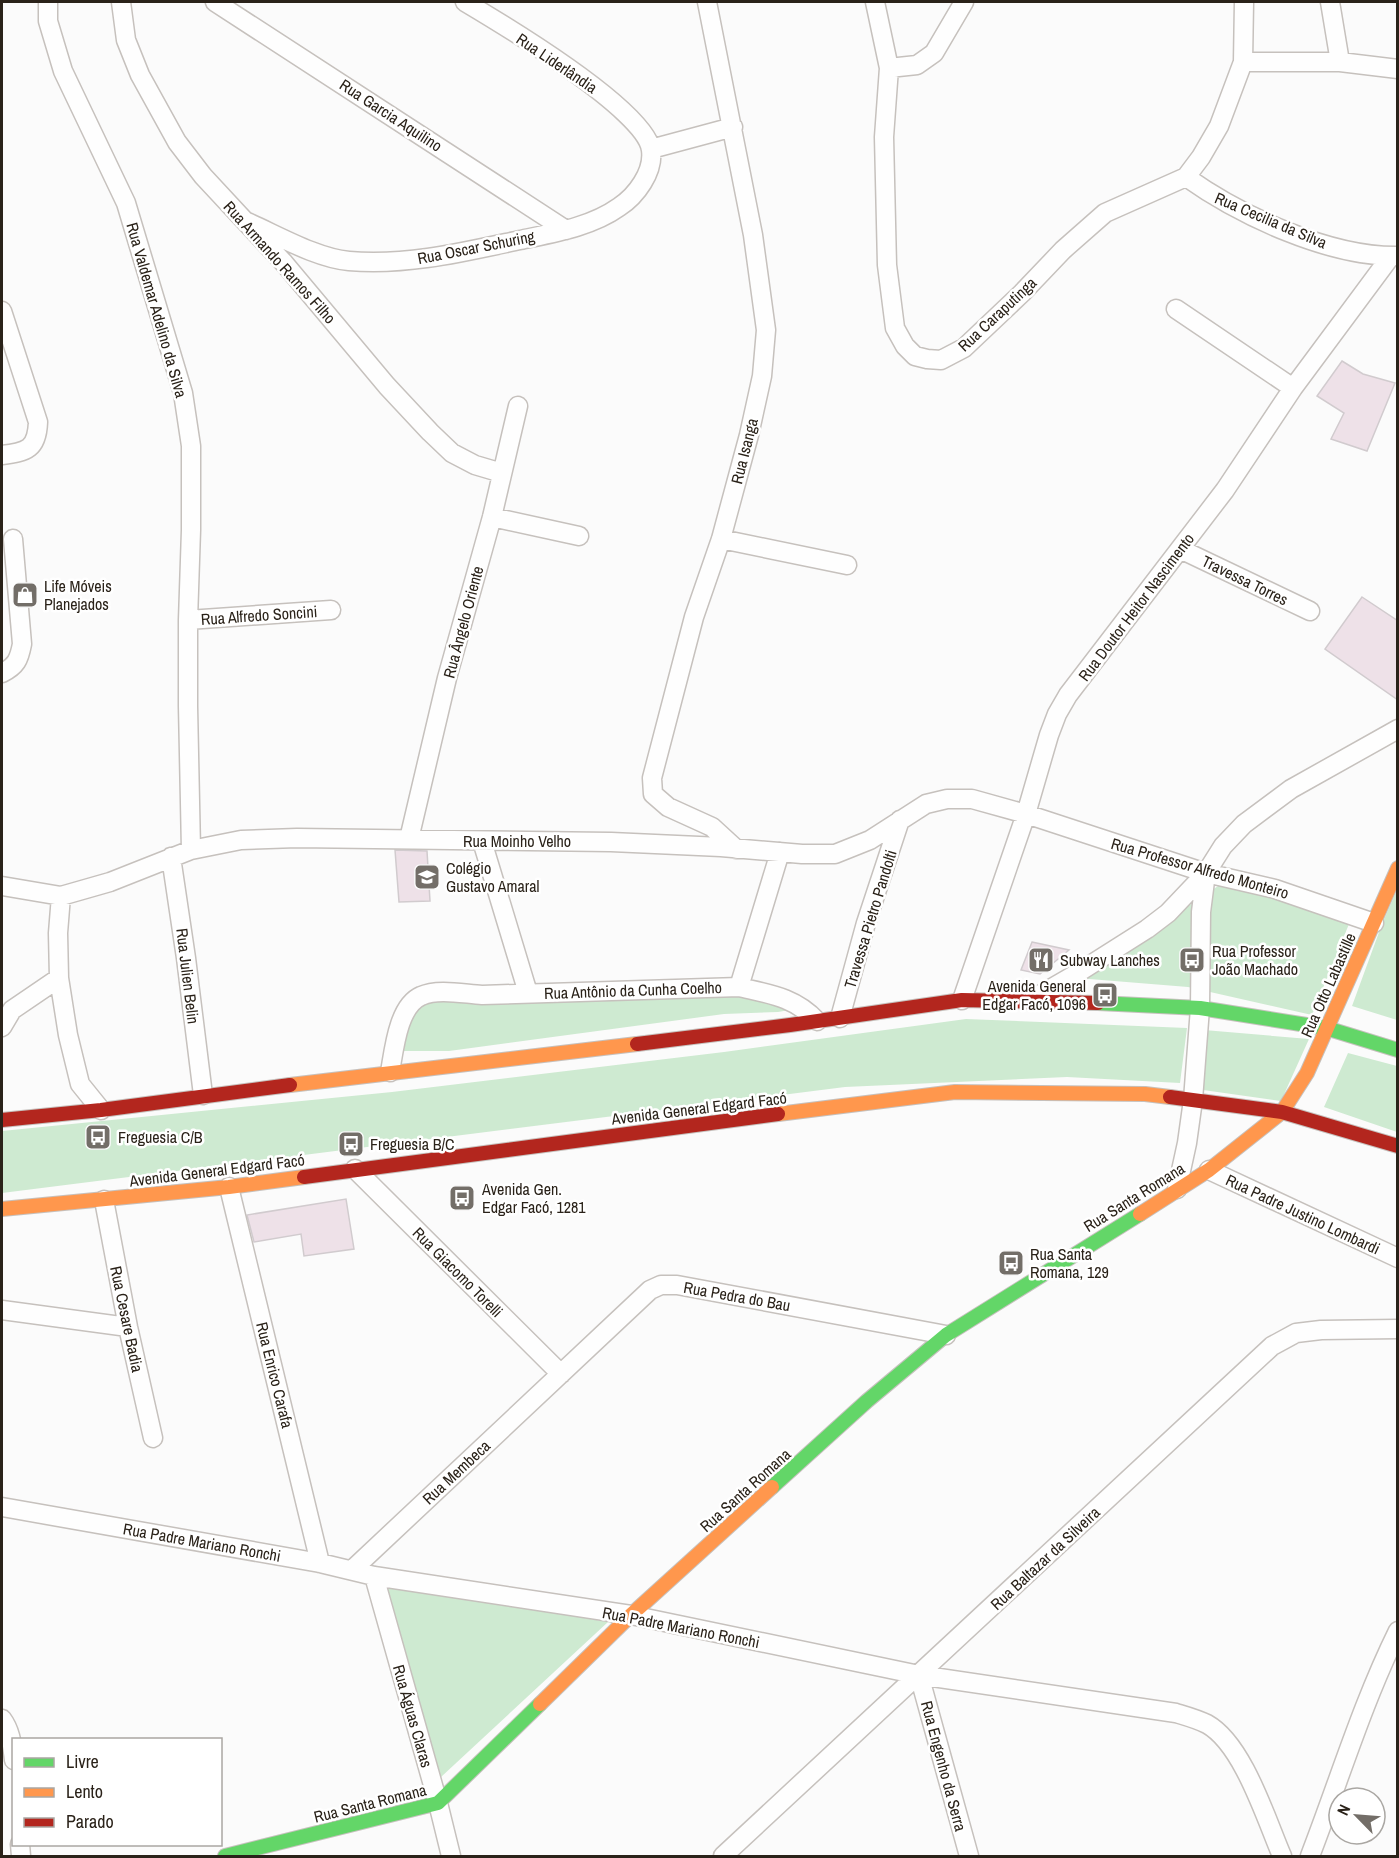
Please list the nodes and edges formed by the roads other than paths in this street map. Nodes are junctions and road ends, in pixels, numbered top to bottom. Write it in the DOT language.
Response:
graph roads {
  1 [pos="48,2"];
  2 [pos="121,2"];
  3 [pos="215,2"];
  4 [pos="465,2"];
  5 [pos="707,2"];
  6 [pos="876,2"];
  7 [pos="964,2"];
  8 [pos="1244,2"];
  9 [pos="1330,2"];
  10 [pos="1243,62"];
  11 [pos="1340,62"];
  12 [pos="889,68"];
  13 [pos="1398,69"];
  14 [pos="733,127"];
  15 [pos="651,149"];
  16 [pos="1186,177"];
  17 [pos="247,222"];
  18 [pos="566,230"];
  19 [pos="1394,256"];
  20 [pos="1176,309"];
  21 [pos="2,311"];
  22 [pos="1293,388"];
  23 [pos="518,406"];
  24 [pos="2,454"];
  25 [pos="502,472"];
  26 [pos="492,517"];
  27 [pos="579,536"];
  28 [pos="13,539"];
  29 [pos="722,539"];
  30 [pos="1180,549"];
  31 [pos="847,565"];
  32 [pos="331,610"];
  33 [pos="1310,611"];
  34 [pos="188,620"];
  35 [pos="2,673"];
  36 [pos="1398,729"];
  37 [pos="1026,814"];
  38 [pos="900,820"];
  39 [pos="410,839"];
  40 [pos="482,841"];
  41 [pos="736,849"];
  42 [pos="191,850"];
  43 [pos="780,852"];
  44 [pos="171,857"];
  45 [pos="1398,868"];
  46 [pos="1206,873"];
  47 [pos="2,886"];
  48 [pos="61,896"];
  49 [pos="1374,923"];
  50 [pos="59,978"];
  51 [pos="739,987"];
  52 [pos="528,993"];
  53 [pos="962,1000"];
  54 [pos="1029,1001"];
  55 [pos="1200,1008"];
  56 [pos="840,1018"];
  57 [pos="817,1021"];
  58 [pos="2,1027"];
  59 [pos="1326,1028"];
  60 [pos="1398,1050"];
  61 [pos="390,1072"];
  62 [pos="80,1084"];
  63 [pos="203,1095"];
  64 [pos="1193,1100"];
  65 [pos="101,1110"];
  66 [pos="1282,1112"];
  67 [pos="69,1113"];
  68 [pos="2,1119"];
  69 [pos="1398,1146"];
  70 [pos="355,1169"];
  71 [pos="1209,1170"];
  72 [pos="229,1187"];
  73 [pos="1177,1189"];
  74 [pos="104,1200"];
  75 [pos="2,1209"];
  76 [pos="1398,1257"];
  77 [pos="2,1310"];
  78 [pos="128,1327"];
  79 [pos="1398,1329"];
  80 [pos="946,1335"];
  81 [pos="561,1374"];
  82 [pos="153,1438"];
  83 [pos="2,1507"];
  84 [pos="320,1563"];
  85 [pos="352,1570"];
  86 [pos="374,1576"];
  87 [pos="632,1615"];
  88 [pos="1398,1630"];
  89 [pos="920,1675"];
  90 [pos="2,1719"];
  91 [pos="12,1744"];
  92 [pos="438,1803"];
  93 [pos="225,1857"];
  94 [pos="451,1857"];
  95 [pos="723,1857"];
  96 [pos="969,1857"];
  97 [pos="1282,1857"];
  98 [pos="1310,1857"];
  1 -- 34 [label="street, Rua Valdemar Adelino da Silva"];
  2 -- 17 [label="street, Rua Armando Ramos Filho"];
  3 -- 18 [label="street, Rua Garcia Aquilino"];
  4 -- 15 [label="street, Rua Liderlândia"];
  5 -- 14 [label="street, Rua Isanga"];
  6 -- 12 [label="street, Rua Caraputinga"];
  7 -- 12 [label="street"];
  8 -- 10 [label="street"];
  9 -- 11 [label="street"];
  10 -- 11 [label="street"];
  10 -- 16 [label="street"];
  11 -- 13 [label="street"];
  12 -- 16 [label="street, Rua Caraputinga"];
  14 -- 15 [label="street"];
  14 -- 29 [label="street, Rua Isanga"];
  15 -- 18 [label="street, Rua Oscar Schuring"];
  16 -- 19 [label="street, Rua Cecilia da Silva"];
  17 -- 18 [label="street, Rua Oscar Schuring"];
  17 -- 25 [label="street, Rua Armando Ramos Filho"];
  19 -- 22 [label="street, Rua Doutor Heitor Nascimento"];
  20 -- 22 [label="street"];
  21 -- 24 [label="street"];
  22 -- 30 [label="street, Rua Doutor Heitor Nascimento"];
  23 -- 25 [label="street, Rua Ângelo Oriente"];
  25 -- 26 [label="street, Rua Ângelo Oriente"];
  26 -- 27 [label="street"];
  26 -- 39 [label="street, Rua Ângelo Oriente"];
  28 -- 35 [label="street"];
  29 -- 31 [label="street"];
  29 -- 41 [label="street, Rua Isanga"];
  30 -- 33 [label="street, Travessa Torres"];
  30 -- 37 [label="street, Rua Doutor Heitor Nascimento"];
  32 -- 34 [label="street, Rua Alfredo Soncini"];
  34 -- 42 [label="street, Rua Valdemar Adelino da Silva"];
  36 -- 46 [label="street"];
  37 -- 38 [label="street, Rua Moinho Velho"];
  37 -- 46 [label="street, Rua Professor Alfredo Monteiro"];
  37 -- 53 [label="street, Rua Doutor Heitor Nascimento"];
  38 -- 43 [label="street, Rua Moinho Velho"];
  38 -- 56 [label="street, Travessa Pietro Pandolti"];
  39 -- 40 [label="street, Rua Moinho Velho"];
  39 -- 42 [label="street, Rua Moinho Velho"];
  40 -- 41 [label="street, Rua Moinho Velho"];
  40 -- 52 [label="street, Rua Antônio da Cunha Coelho"];
  41 -- 43 [label="street, Rua Moinho Velho"];
  42 -- 44 [label="street, Rua Moinho Velho"];
  43 -- 51 [label="street, Rua Antônio da Cunha Coelho"];
  44 -- 48 [label="street, Rua Moinho Velho"];
  44 -- 63 [label="street, Rua Julien Belin"];
  45 -- 49 [label="main road, Rua Otto Labastille"];
  46 -- 49 [label="street, Rua Professor Alfredo Monteiro"];
  46 -- 54 [label="street"];
  46 -- 55 [label="street"];
  47 -- 48 [label="street, Rua Moinho Velho"];
  48 -- 50 [label="street"];
  49 -- 59 [label="main road, Rua Otto Labastille"];
  50 -- 58 [label="street"];
  50 -- 62 [label="street"];
  51 -- 52 [label="street, Rua Antônio da Cunha Coelho"];
  51 -- 57 [label="street, Rua Antônio da Cunha Coelho"];
  52 -- 61 [label="street, Rua Antônio da Cunha Coelho"];
  53 -- 54 [label="main road"];
  53 -- 56 [label="main road"];
  54 -- 55 [label="main road"];
  55 -- 59 [label="main road"];
  55 -- 64 [label="street"];
  56 -- 57 [label="main road"];
  57 -- 61 [label="main road"];
  59 -- 60 [label="main road"];
  59 -- 66 [label="main road, Rua Otto Labastille"];
  61 -- 63 [label="main road"];
  62 -- 65 [label="street"];
  62 -- 67 [label="street"];
  63 -- 65 [label="main road"];
  64 -- 66 [label="main road, Avenida General Edgard Facó"];
  64 -- 70 [label="main road, Avenida General Edgard Facó"];
  64 -- 73 [label="street"];
  65 -- 67 [label="main road"];
  66 -- 69 [label="main road, Avenida General Edgard Facó"];
  66 -- 71 [label="main road, Rua Santa Romana"];
  67 -- 68 [label="main road"];
  70 -- 72 [label="main road, Avenida General Edgard Facó"];
  70 -- 81 [label="street, Rua Giacomo Torelli"];
  71 -- 73 [label="main road, Rua Santa Romana"];
  71 -- 76 [label="street, Rua Padre Justino Lombardi"];
  72 -- 74 [label="main road, Avenida General Edgard Facó"];
  72 -- 84 [label="street, Rua Enrico Carafa"];
  73 -- 80 [label="main road, Rua Santa Romana"];
  74 -- 75 [label="main road, Avenida General Edgard Facó"];
  74 -- 78 [label="street, Rua Cesare Badia"];
  77 -- 78 [label="street"];
  78 -- 82 [label="street, Rua Cesare Badia"];
  79 -- 89 [label="street, Rua Baltazar da Silveira"];
  80 -- 81 [label="street, Rua Pedra do Bau"];
  80 -- 87 [label="main road, Rua Santa Romana"];
  81 -- 85 [label="street, Rua Membeca"];
  83 -- 84 [label="street, Rua Padre Mariano Ronchi"];
  84 -- 85 [label="street, Rua Padre Mariano Ronchi"];
  85 -- 86 [label="street, Rua Padre Mariano Ronchi"];
  86 -- 87 [label="street, Rua Padre Mariano Ronchi"];
  86 -- 92 [label="street, Rua Águas Claras"];
  87 -- 89 [label="street, Rua Padre Mariano Ronchi"];
  87 -- 92 [label="main road, Rua Santa Romana"];
  88 -- 98 [label="street"];
  89 -- 95 [label="street, Rua Baltazar da Silveira"];
  89 -- 96 [label="street, Rua Engenho da Serra"];
  89 -- 97 [label="street, Rua Padre Mariano Ronchi"];
  90 -- 91 [label="street"];
  92 -- 93 [label="main road, Rua Santa Romana"];
  92 -- 94 [label="street, Rua Águas Claras"];
}
